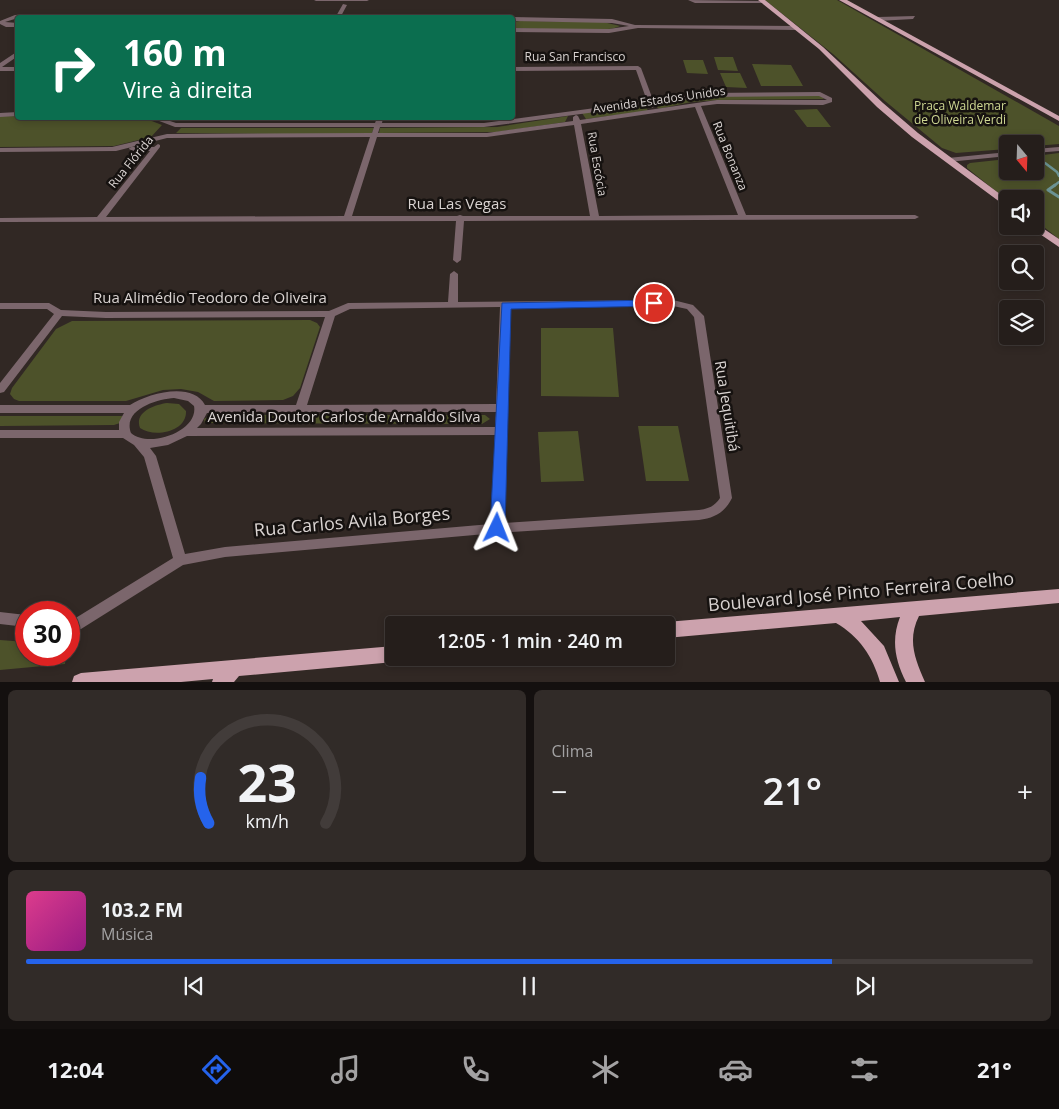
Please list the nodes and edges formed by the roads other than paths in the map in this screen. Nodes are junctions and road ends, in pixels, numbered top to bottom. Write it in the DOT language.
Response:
graph roads {
  1 [pos="316,0"];
  2 [pos="367,0"];
  3 [pos="690,0"];
  4 [pos="842,0"];
  5 [pos="762,1"];
  6 [pos="345,5"];
  7 [pos="339,15"];
  8 [pos="15,17"];
  9 [pos="878,19"];
  10 [pos="911,19"];
  11 [pos="515,20"];
  12 [pos="918,21"];
  13 [pos="887,23"];
  14 [pos="15,25"];
  15 [pos="638,26"];
  16 [pos="794,27"];
  17 [pos="515,30"];
  18 [pos="15,56"];
  19 [pos="0,68"];
  20 [pos="15,69"];
  21 [pos="515,69"];
  22 [pos="649,101"];
  23 [pos="697,104"];
  24 [pos="655,111"];
  25 [pos="575,113"];
  26 [pos="15,114"];
  27 [pos="0,115"];
  28 [pos="1059,119"];
  29 [pos="161,120"];
  30 [pos="179,120"];
  31 [pos="379,120"];
  32 [pos="578,123"];
  33 [pos="175,125"];
  34 [pos="377,127"];
  35 [pos="167,136"];
  36 [pos="374,136"];
  37 [pos="155,149"];
  38 [pos="1059,149"];
  39 [pos="0,150"];
  40 [pos="112,150"];
  41 [pos="1044,150"];
  42 [pos="999,155"];
  43 [pos="948,160"];
  44 [pos="999,198"];
  45 [pos="915,216"];
  46 [pos="460,217"];
  47 [pos="743,217"];
  48 [pos="595,218"];
  49 [pos="100,219"];
  50 [pos="347,219"];
  51 [pos="0,220"];
  52 [pos="1044,233"];
  53 [pos="1059,244"];
  54 [pos="457,260"];
  55 [pos="454,274"];
  56 [pos="0,306"];
  57 [pos="453,306"];
  58 [pos="505,306"];
  59 [pos="690,307"];
  60 [pos="59,313"];
  61 [pos="332,314"];
  62 [pos="0,390"];
  63 [pos="502,408"];
  64 [pos="0,409"];
  65 [pos="132,409"];
  66 [pos="201,409"];
  67 [pos="300,409"];
  68 [pos="186,432"];
  69 [pos="501,432"];
  70 [pos="0,434"];
  71 [pos="125,434"];
  72 [pos="163,442"];
  73 [pos="139,443"];
  74 [pos="150,456"];
  75 [pos="717,510"];
  76 [pos="497,528"];
  77 [pos="180,560"];
  78 [pos="1059,596"];
  79 [pos="913,610"];
  80 [pos="836,614"];
  81 [pos="0,618"];
  82 [pos="15,620"];
  83 [pos="80,622"];
  84 [pos="675,629"];
  85 [pos="385,655"];
  86 [pos="235,668"];
  87 [pos="158,679"];
  88 [pos="81,682"];
  89 [pos="221,682"];
  90 [pos="890,682"];
  91 [pos="916,682"];
  1 -- 2 [label="street"];
  3 -- 5 [label="street"];
  4 -- 9 [label="main road"];
  5 -- 16 [label="main road"];
  6 -- 7 [label="street"];
  8 -- 14 [label="street"];
  9 -- 10 [label="street"];
  9 -- 13 [label="main road"];
  10 -- 12 [label="street"];
  10 -- 13 [label="street"];
  11 -- 15 [label="street"];
  13 -- 28 [label="main road"];
  15 -- 16 [label="street"];
  15 -- 17 [label="street"];
  16 -- 43 [label="main road"];
  18 -- 19 [label="street"];
  19 -- 20 [label="street"];
  21 -- 22 [label="street, Rua San Francisco"];
  22 -- 23 [label="street, Avenida Estados Unidos"];
  22 -- 24 [label="street"];
  22 -- 25 [label="street, Avenida Estados Unidos"];
  23 -- 24 [label="street, Avenida Estados Unidos"];
  23 -- 47 [label="street, Rua Bonanza"];
  24 -- 32 [label="street, Avenida Estados Unidos"];
  25 -- 32 [label="street, Rua Escócia"];
  25 -- 34 [label="street, Avenida Estados Unidos"];
  26 -- 27 [label="street"];
  29 -- 33 [label="street, Avenida Estados Unidos"];
  30 -- 33 [label="street, Rua Flórida"];
  31 -- 34 [label="street"];
  32 -- 36 [label="street, Avenida Estados Unidos"];
  32 -- 48 [label="street, Rua Escócia"];
  33 -- 34 [label="street, Avenida Estados Unidos"];
  33 -- 35 [label="street, Rua Flórida"];
  34 -- 36 [label="street"];
  35 -- 36 [label="street, Avenida Estados Unidos"];
  35 -- 37 [label="street, Rua Flórida"];
  35 -- 40 [label="street, Avenida Estados Unidos"];
  36 -- 50 [label="street"];
  37 -- 40 [label="street, Avenida Estados Unidos"];
  37 -- 49 [label="street, Rua Flórida"];
  38 -- 41 [label="street"];
  39 -- 40 [label="street, Avenida Estados Unidos"];
  42 -- 43 [label="street"];
  43 -- 44 [label="main road"];
  45 -- 47 [label="street, Rua Las Vegas"];
  46 -- 48 [label="street, Rua Las Vegas"];
  46 -- 50 [label="street, Rua Las Vegas"];
  46 -- 54 [label="street"];
  47 -- 48 [label="street, Rua Las Vegas"];
  49 -- 50 [label="street, Rua Las Vegas"];
  49 -- 51 [label="street, Rua Las Vegas"];
  52 -- 53 [label="main road"];
  55 -- 57 [label="street"];
  56 -- 60 [label="street, Rua Alimédio Teodoro de Oliveira"];
  57 -- 58 [label="street, Rua Alimédio Teodoro de Oliveira"];
  57 -- 61 [label="street, Rua Alimédio Teodoro de Oliveira"];
  58 -- 59 [label="street, Rua Alimédio Teodoro de Oliveira"];
  58 -- 63 [label="street"];
  59 -- 75 [label="street, Rua Jequitibá"];
  60 -- 61 [label="street, Rua Alimédio Teodoro de Oliveira"];
  60 -- 62 [label="street"];
  61 -- 67 [label="street"];
  63 -- 67 [label="street, Avenida Doutor Carlos de Arnaldo Silva"];
  63 -- 69 [label="street"];
  64 -- 65 [label="street"];
  65 -- 66 [label="street"];
  65 -- 71 [label="street"];
  66 -- 67 [label="street, Avenida Doutor Carlos de Arnaldo Silva"];
  66 -- 68 [label="street"];
  68 -- 69 [label="street, Avenida Doutor Carlos de Arnaldo Silva"];
  68 -- 72 [label="street"];
  69 -- 76 [label="street"];
  70 -- 71 [label="street"];
  71 -- 73 [label="street"];
  72 -- 73 [label="street"];
  72 -- 74 [label="street"];
  73 -- 74 [label="street"];
  74 -- 77 [label="street"];
  75 -- 76 [label="street, Rua Carlos Avila Borges"];
  76 -- 77 [label="street, Rua Carlos Avila Borges"];
  77 -- 83 [label="street, Rua Carlos Avila Borges"];
  78 -- 79 [label="main road, Boulevard José Pinto Ferreira Coelho"];
  79 -- 80 [label="main road, Boulevard José Pinto Ferreira Coelho"];
  79 -- 91 [label="main road"];
  80 -- 84 [label="main road, Boulevard José Pinto Ferreira Coelho"];
  80 -- 90 [label="main road"];
  81 -- 82 [label="street"];
  85 -- 86 [label="main road"];
  86 -- 87 [label="main road"];
  86 -- 89 [label="main road"];
  87 -- 88 [label="main road"];
}
